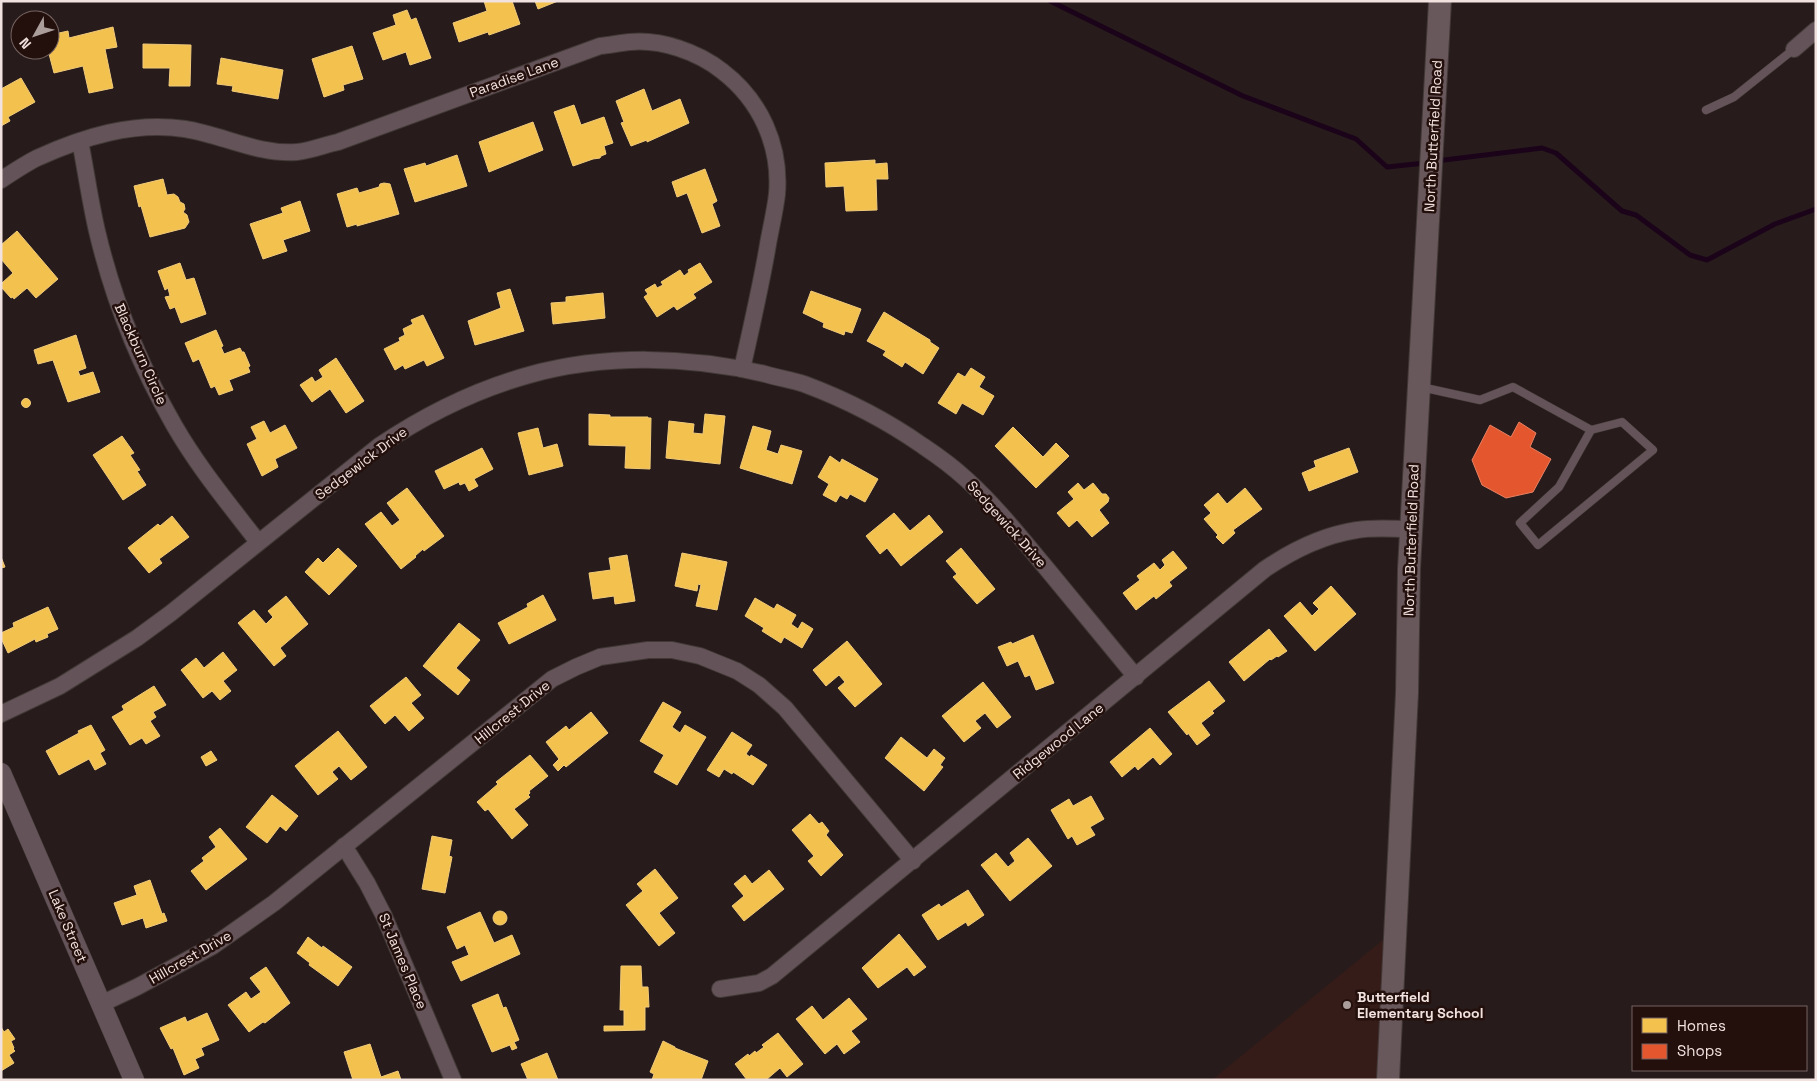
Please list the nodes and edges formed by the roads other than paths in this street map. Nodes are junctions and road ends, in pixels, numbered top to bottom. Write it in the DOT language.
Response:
graph roads {
  1 [pos="1440,1"];
  2 [pos="1816,30"];
  3 [pos="1794,49"];
  4 [pos="1706,110"];
  5 [pos="80,141"];
  6 [pos="1,180"];
  7 [pos="742,369"];
  8 [pos="1419,387"];
  9 [pos="1591,430"];
  10 [pos="1411,529"];
  11 [pos="258,542"];
  12 [pos="1136,677"];
  13 [pos="1,714"];
  14 [pos="1,773"];
  15 [pos="344,846"];
  16 [pos="913,861"];
  17 [pos="720,989"];
  18 [pos="101,1004"];
  19 [pos="134,1080"];
  20 [pos="454,1080"];
  21 [pos="1388,1080"];
  1 -- 8 [label="main road, North Butterfield Road"];
  2 -- 3 [label="street"];
  3 -- 4 [label="lane"];
  5 -- 6 [label="street, Paradise Lane"];
  5 -- 7 [label="street, Paradise Lane"];
  5 -- 11 [label="street, Blackburn Circle"];
  7 -- 11 [label="street, Sedgewick Drive"];
  7 -- 12 [label="street, Sedgewick Drive"];
  8 -- 9 [label="lane"];
  8 -- 10 [label="main road, North Butterfield Road"];
  9 -- 9 [label="lane"];
  10 -- 12 [label="street, Ridgewood Lane"];
  10 -- 21 [label="main road, North Butterfield Road"];
  11 -- 13 [label="street, Sedgewick Drive"];
  12 -- 16 [label="street, Ridgewood Lane"];
  14 -- 18 [label="street, Lake Street"];
  15 -- 16 [label="street, Hillcrest Drive"];
  15 -- 18 [label="street, Hillcrest Drive"];
  15 -- 20 [label="street, St James Place"];
  16 -- 17 [label="street, Ridgewood Lane"];
  18 -- 19 [label="street, Lake Street"];
}
